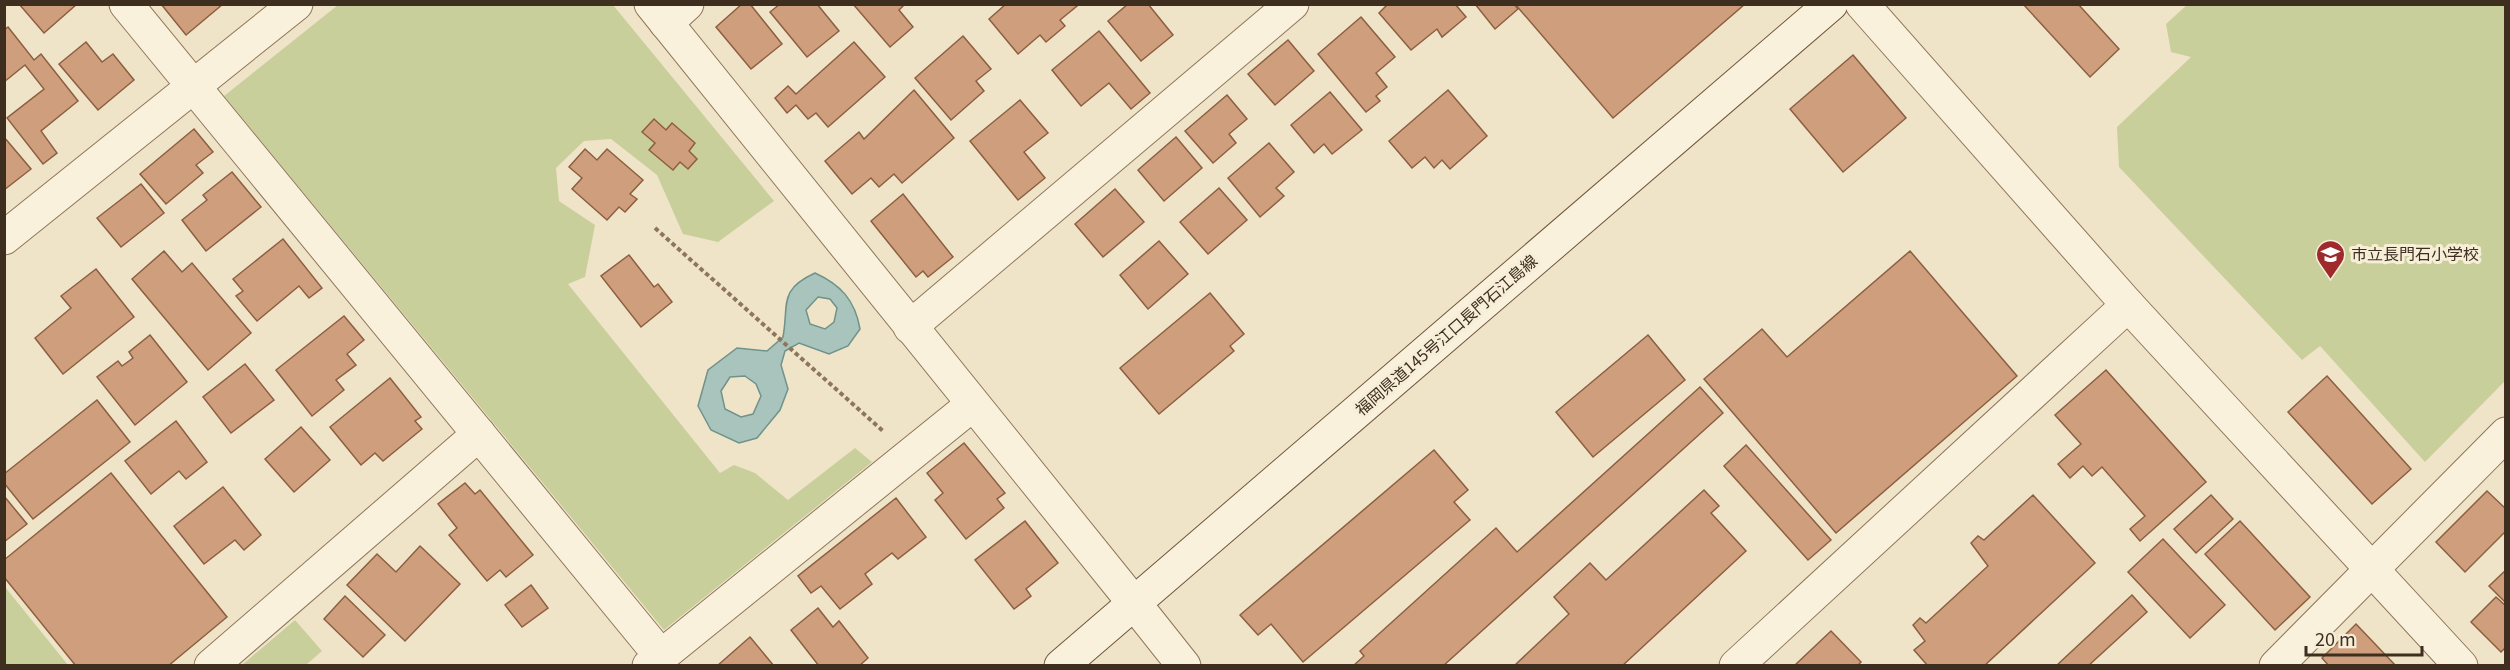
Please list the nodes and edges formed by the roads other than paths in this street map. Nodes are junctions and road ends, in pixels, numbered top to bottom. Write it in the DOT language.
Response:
graph roads {
  1 [pos="126,4"];
  2 [pos="296,4"];
  3 [pos="1292,4"];
  4 [pos="1832,4"];
  5 [pos="1862,4"];
  6 [pos="668,11"];
  7 [pos="194,86"];
  8 [pos="4,238"];
  9 [pos="2128,305"];
  10 [pos="910,327"];
  11 [pos="972,405"];
  12 [pos="2505,434"];
  13 [pos="479,435"];
  14 [pos="2371,568"];
  15 [pos="1134,603"];
  16 [pos="654,660"];
  17 [pos="211,666"];
  18 [pos="1061,666"];
  19 [pos="1184,666"];
  20 [pos="1736,666"];
  21 [pos="2276,666"];
  22 [pos="2461,666"];
  1 -- 7 [label="street"];
  2 -- 7 [label="street"];
  3 -- 10 [label="street"];
  4 -- 15 [label="street, 福岡県道145号江口長門石江島線"];
  5 -- 9 [label="street"];
  6 -- 10 [label="street"];
  7 -- 8 [label="street"];
  7 -- 13 [label="street"];
  9 -- 14 [label="street"];
  9 -- 20 [label="street"];
  10 -- 11 [label="street"];
  11 -- 15 [label="street"];
  11 -- 16 [label="street"];
  12 -- 14 [label="street"];
  13 -- 16 [label="street"];
  13 -- 17 [label="street"];
  14 -- 21 [label="street"];
  14 -- 22 [label="street"];
  15 -- 18 [label="street, 福岡県道145号江口長門石江島線"];
  15 -- 19 [label="street"];
}
